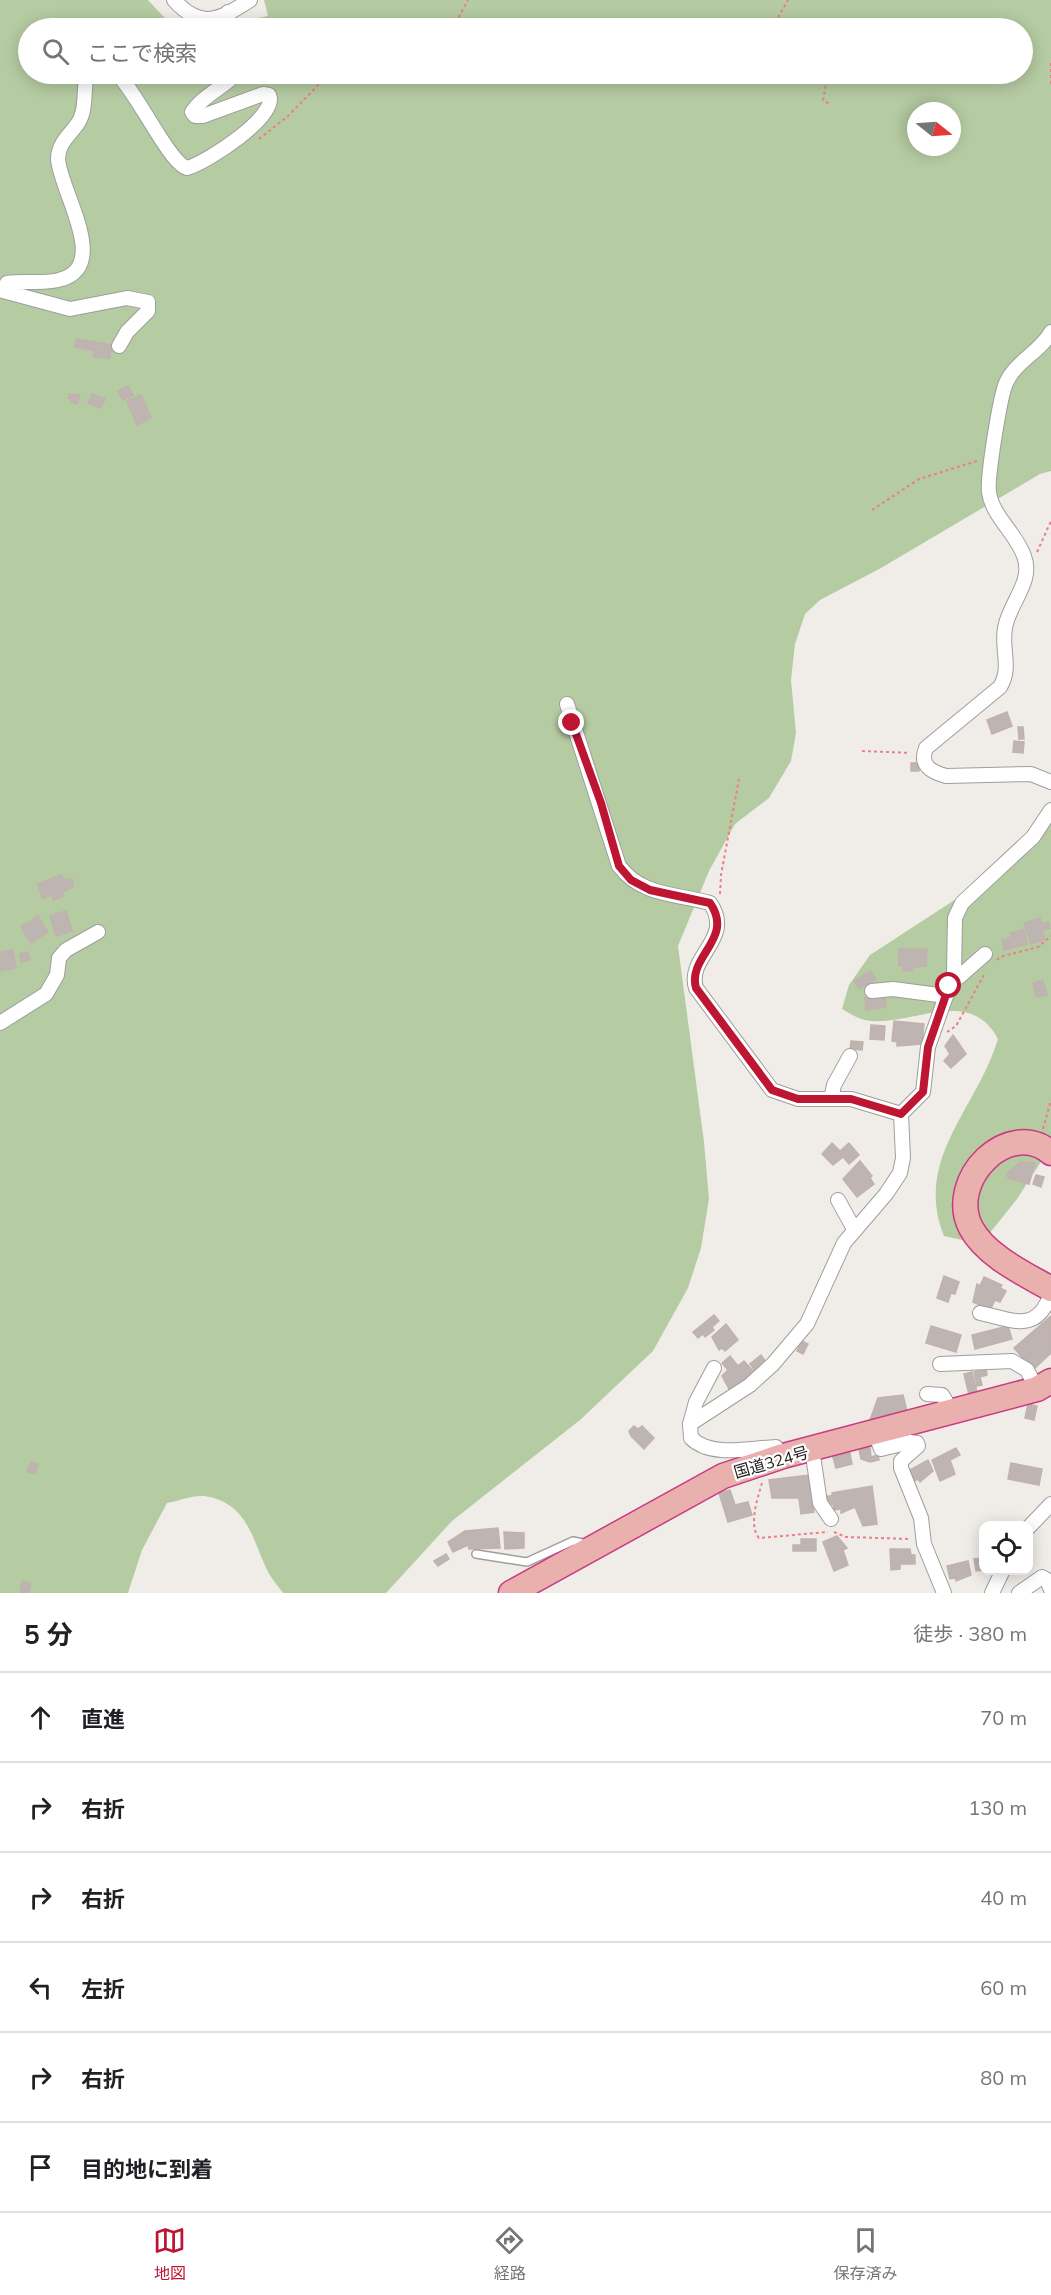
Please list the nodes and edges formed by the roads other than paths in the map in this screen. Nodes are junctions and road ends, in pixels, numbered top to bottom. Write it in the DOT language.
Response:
graph roads {
  1 [pos="174,0"];
  2 [pos="250,0"];
  3 [pos="228,12"];
  4 [pos="193,18"];
  5 [pos="213,18"];
  6 [pos="228,18"];
  7 [pos="86,84"];
  8 [pos="126,84"];
  9 [pos="227,84"];
  10 [pos="1051,332"];
  11 [pos="119,346"];
  12 [pos="567,704"];
  13 [pos="1051,782"];
  14 [pos="1051,810"];
  15 [pos="98,932"];
  16 [pos="990,958"];
  17 [pos="952,976"];
  18 [pos="872,991"];
  19 [pos="946,996"];
  20 [pos="0,1023"];
  21 [pos="850,1056"];
  22 [pos="831,1099"];
  23 [pos="901,1114"];
  24 [pos="1045,1150"];
  25 [pos="838,1200"];
  26 [pos="854,1230"];
  27 [pos="1051,1289"];
  28 [pos="1051,1294"];
  29 [pos="980,1313"];
  30 [pos="940,1364"];
  31 [pos="714,1368"];
  32 [pos="1044,1385"];
  33 [pos="927,1394"];
  34 [pos="952,1411"];
  35 [pos="690,1424"];
  36 [pos="874,1432"];
  37 [pos="812,1449"];
  38 [pos="775,1459"];
  39 [pos="1051,1504"];
  40 [pos="831,1519"];
  41 [pos="1033,1524"];
  42 [pos="591,1547"];
  43 [pos="476,1554"];
  44 [pos="1000,1575"];
  45 [pos="1050,1588"];
  46 [pos="520,1591"];
  47 [pos="991,1592"];
  48 [pos="944,1593"];
  49 [pos="1019,1593"];
  1 -- 4 [label="street"];
  2 -- 3 [label="street"];
  3 -- 5 [label="street"];
  3 -- 6 [label="street"];
  7 -- 11 [label="street"];
  8 -- 9 [label="street"];
  10 -- 13 [label="street"];
  12 -- 22 [label="street"];
  14 -- 17 [label="street"];
  15 -- 20 [label="street"];
  16 -- 17 [label="street"];
  17 -- 19 [label="street"];
  18 -- 19 [label="street"];
  19 -- 23 [label="street"];
  21 -- 22 [label="street"];
  22 -- 23 [label="street"];
  23 -- 26 [label="street"];
  24 -- 27 [label="highway"];
  25 -- 26 [label="street"];
  26 -- 35 [label="street"];
  28 -- 29 [label="street"];
  30 -- 32 [label="street"];
  31 -- 35 [label="street"];
  32 -- 34 [label="highway, 国道324号"];
  33 -- 34 [label="street"];
  34 -- 36 [label="highway, 国道324号"];
  35 -- 38 [label="street"];
  36 -- 37 [label="highway, 国道324号"];
  36 -- 48 [label="street"];
  37 -- 38 [label="highway, 国道324号"];
  37 -- 40 [label="street"];
  38 -- 42 [label="highway, 国道324号"];
  39 -- 41 [label="street"];
  42 -- 43 [label="lane"];
  42 -- 46 [label="highway, 国道324号"];
  44 -- 47 [label="street"];
  45 -- 49 [label="street"];
}
